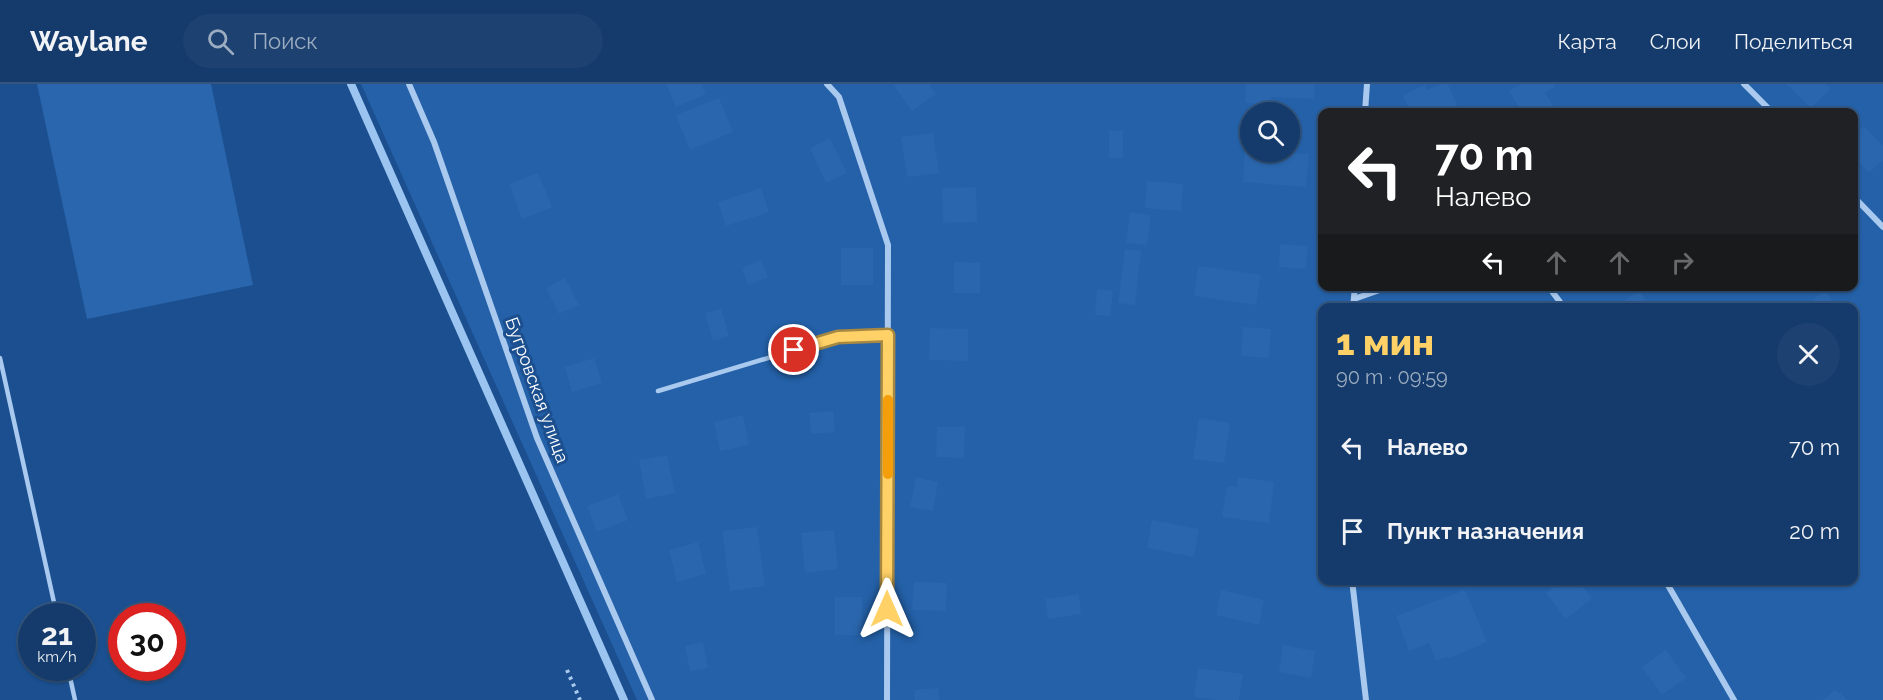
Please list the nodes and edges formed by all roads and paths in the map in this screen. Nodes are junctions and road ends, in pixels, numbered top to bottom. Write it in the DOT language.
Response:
graph roads {
  1 [pos="409,84"];
  2 [pos="827,84"];
  3 [pos="1367,84"];
  4 [pos="1744,84"];
  5 [pos="1365,108"];
  6 [pos="1768,108"];
  7 [pos="1858,201"];
  8 [pos="1883,227"];
  9 [pos="1355,291"];
  10 [pos="1377,291"];
  11 [pos="1354,299"];
  12 [pos="1354,303"];
  13 [pos="888,335"];
  14 [pos="0,358"];
  15 [pos="658,391"];
  16 [pos="1353,585"];
  17 [pos="1668,585"];
  18 [pos="54,603"];
  19 [pos="567,670"];
  20 [pos="71,681"];
  21 [pos="75,700"];
  22 [pos="580,700"];
  23 [pos="652,700"];
  24 [pos="887,700"];
  25 [pos="1366,700"];
  26 [pos="1734,700"];
  1 -- 23 [label="street, Бугровская улица"];
  2 -- 13 [label="street"];
  3 -- 5 [label="street"];
  4 -- 6 [label="street"];
  7 -- 8 [label="street"];
  9 -- 11 [label="street"];
  10 -- 11 [label="street"];
  11 -- 12 [label="street"];
  13 -- 15 [label="lane"];
  13 -- 24 [label="street"];
  14 -- 18 [label="lane"];
  16 -- 25 [label="street"];
  17 -- 26 [label="street"];
  19 -- 22 [label="path"];
  20 -- 21 [label="lane"];
}
